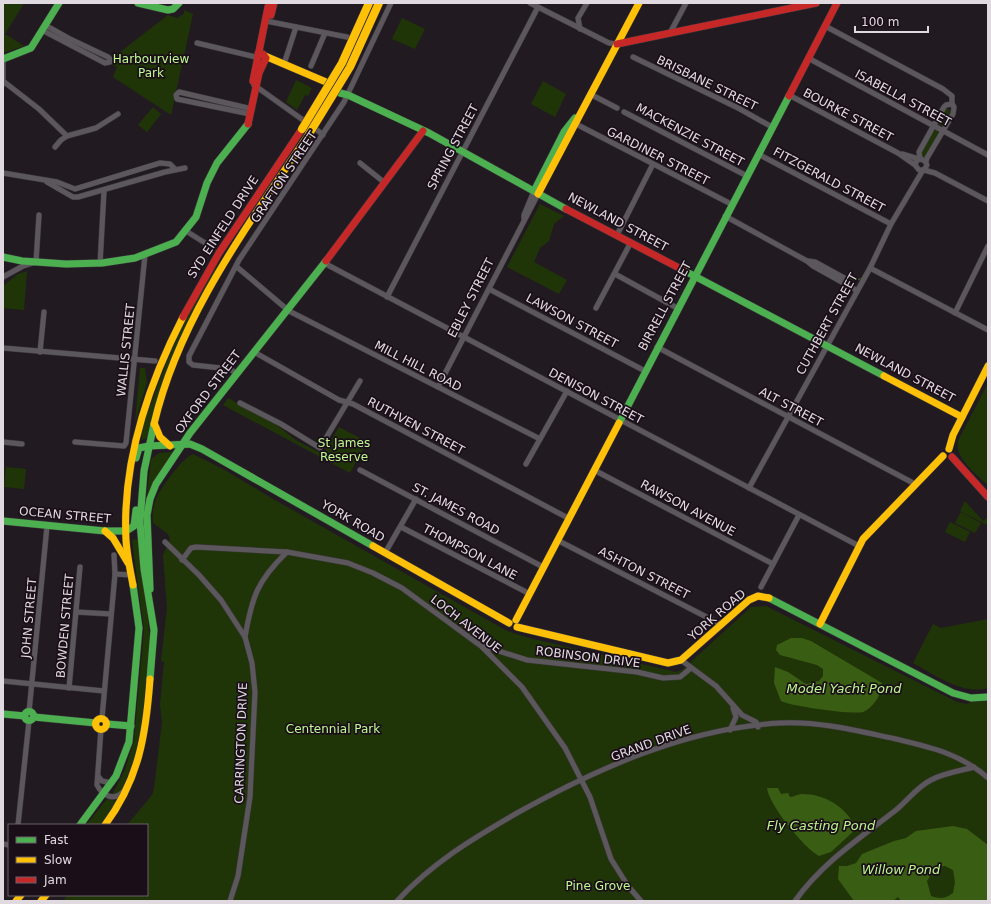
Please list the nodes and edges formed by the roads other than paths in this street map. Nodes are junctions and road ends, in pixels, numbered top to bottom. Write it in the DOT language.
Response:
graph roads {
  1 [pos="59,3"];
  2 [pos="138,3"];
  3 [pos="179,3"];
  4 [pos="369,3"];
  5 [pos="378,3"];
  6 [pos="391,3"];
  7 [pos="530,3"];
  8 [pos="586,3"];
  9 [pos="639,3"];
  10 [pos="686,3"];
  11 [pos="816,3"];
  12 [pos="837,3"];
  13 [pos="800,4"];
  14 [pos="270,5"];
  15 [pos="538,7"];
  16 [pos="267,22"];
  17 [pos="825,26"];
  18 [pos="296,27"];
  19 [pos="44,28"];
  20 [pos="580,29"];
  21 [pos="325,33"];
  22 [pos="670,33"];
  23 [pos="347,37"];
  24 [pos="197,43"];
  25 [pos="617,44"];
  26 [pos="633,57"];
  27 [pos="261,58"];
  28 [pos="808,58"];
  29 [pos="3,59"];
  30 [pos="284,64"];
  31 [pos="311,66"];
  32 [pos="3,81"];
  33 [pos="3,84"];
  34 [pos="254,86"];
  35 [pos="343,93"];
  36 [pos="590,94"];
  37 [pos="789,95"];
  38 [pos="952,104"];
  39 [pos="617,108"];
  40 [pos="249,111"];
  41 [pos="580,112"];
  42 [pos="624,112"];
  43 [pos="118,114"];
  44 [pos="303,120"];
  45 [pos="576,124"];
  46 [pos="933,125"];
  47 [pos="772,127"];
  48 [pos="317,130"];
  49 [pos="942,130"];
  50 [pos="423,131"];
  51 [pos="323,135"];
  52 [pos="67,136"];
  53 [pos="55,147"];
  54 [pos="462,151"];
  55 [pos="898,153"];
  56 [pos="758,154"];
  57 [pos="988,155"];
  58 [pos="919,159"];
  59 [pos="360,163"];
  60 [pos="653,164"];
  61 [pos="916,165"];
  62 [pos="925,167"];
  63 [pos="185,168"];
  64 [pos="175,169"];
  65 [pos="3,173"];
  66 [pos="746,176"];
  67 [pos="44,181"];
  68 [pos="385,182"];
  69 [pos="104,191"];
  70 [pos="536,193"];
  71 [pos="988,201"];
  72 [pos="732,204"];
  73 [pos="40,215"];
  74 [pos="725,216"];
  75 [pos="891,224"];
  76 [pos="186,231"];
  77 [pos="617,235"];
  78 [pos="631,242"];
  79 [pos="988,246"];
  80 [pos="213,248"];
  81 [pos="145,255"];
  82 [pos="3,257"];
  83 [pos="807,260"];
  84 [pos="22,261"];
  85 [pos="3,262"];
  86 [pos="36,262"];
  87 [pos="324,263"];
  88 [pos="100,264"];
  89 [pos="237,267"];
  90 [pos="870,268"];
  91 [pos="615,274"];
  92 [pos="694,275"];
  93 [pos="3,277"];
  94 [pos="846,279"];
  95 [pos="489,289"];
  96 [pos="856,290"];
  97 [pos="387,297"];
  98 [pos="596,308"];
  99 [pos="677,308"];
  100 [pos="288,310"];
  101 [pos="44,312"];
  102 [pos="954,313"];
  103 [pos="988,330"];
  104 [pos="465,338"];
  105 [pos="826,345"];
  106 [pos="657,347"];
  107 [pos="3,348"];
  108 [pos="40,352"];
  109 [pos="254,352"];
  110 [pos="135,359"];
  111 [pos="155,361"];
  112 [pos="988,366"];
  113 [pos="645,371"];
  114 [pos="237,374"];
  115 [pos="360,381"];
  116 [pos="438,387"];
  117 [pos="567,391"];
  118 [pos="347,402"];
  119 [pos="240,403"];
  120 [pos="788,416"];
  121 [pos="962,417"];
  122 [pos="620,420"];
  123 [pos="155,424"];
  124 [pos="540,439"];
  125 [pos="3,442"];
  126 [pos="75,442"];
  127 [pos="22,444"];
  128 [pos="182,445"];
  129 [pos="149,446"];
  130 [pos="170,446"];
  131 [pos="950,453"];
  132 [pos="526,464"];
  133 [pos="360,470"];
  134 [pos="594,470"];
  135 [pos="129,477"];
  136 [pos="915,484"];
  137 [pos="749,488"];
  138 [pos="142,496"];
  139 [pos="988,497"];
  140 [pos="416,499"];
  141 [pos="799,515"];
  142 [pos="568,518"];
  143 [pos="3,522"];
  144 [pos="47,526"];
  145 [pos="401,527"];
  146 [pos="105,531"];
  147 [pos="126,531"];
  148 [pos="557,540"];
  149 [pos="165,542"];
  150 [pos="859,546"];
  151 [pos="287,552"];
  152 [pos="385,553"];
  153 [pos="114,555"];
  154 [pos="182,560"];
  155 [pos="129,564"];
  156 [pos="773,564"];
  157 [pos="80,566"];
  158 [pos="543,567"];
  159 [pos="115,574"];
  160 [pos="131,575"];
  161 [pos="761,587"];
  162 [pos="530,594"];
  163 [pos="152,609"];
  164 [pos="76,612"];
  165 [pos="111,614"];
  166 [pos="514,623"];
  167 [pos="820,624"];
  168 [pos="722,625"];
  169 [pos="246,636"];
  170 [pos="481,646"];
  171 [pos="681,660"];
  172 [pos="691,668"];
  173 [pos="3,681"];
  174 [pos="32,684"];
  175 [pos="69,688"];
  176 [pos="104,691"];
  177 [pos="988,697"];
  178 [pos="729,700"];
  179 [pos="3,714"];
  180 [pos="29,717"];
  181 [pos="101,724"];
  182 [pos="131,726"];
  183 [pos="758,727"];
  184 [pos="730,730"];
  185 [pos="974,767"];
  186 [pos="98,775"];
  187 [pos="988,778"];
  188 [pos="581,780"];
  189 [pos="112,783"];
  190 [pos="131,783"];
  191 [pos="104,794"];
  192 [pos="18,824"];
  193 [pos="81,824"];
  194 [pos="106,824"];
  195 [pos="230,901"];
  196 [pos="397,901"];
  197 [pos="641,901"];
  198 [pos="795,901"];
  1 -- 19 [label="main road"];
  2 -- 3 [label="main road"];
  4 -- 135 [label="main road, SYD EINFELD DRIVE, bridge"];
  5 -- 123 [label="main road, SYD EINFELD DRIVE, bridge"];
  6 -- 35 [label="street, GRAFTON STREET"];
  7 -- 15 [label="street"];
  8 -- 20 [label="street"];
  9 -- 25 [label="main road, EBLEY STREET"];
  10 -- 22 [label="street"];
  11 -- 13 [label="main road"];
  12 -- 17 [label="main road, BIRRELL STREET"];
  13 -- 22 [label="main road"];
  14 -- 16 [label="main road"];
  15 -- 20 [label="street"];
  15 -- 54 [label="street, SPRING STREET"];
  16 -- 18 [label="street"];
  16 -- 27 [label="main road"];
  17 -- 28 [label="main road, BIRRELL STREET"];
  17 -- 38 [label="street"];
  18 -- 21 [label="street"];
  18 -- 30 [label="street"];
  19 -- 19 [label="street"];
  19 -- 29 [label="main road"];
  20 -- 25 [label="street"];
  21 -- 23 [label="street"];
  21 -- 31 [label="street"];
  22 -- 25 [label="main road"];
  24 -- 27 [label="street"];
  25 -- 36 [label="main road, EBLEY STREET"];
  26 -- 47 [label="street, BRISBANE STREET"];
  27 -- 30 [label="main road"];
  27 -- 30 [label="main road"];
  27 -- 34 [label="main road"];
  28 -- 37 [label="main road, BIRRELL STREET"];
  28 -- 46 [label="street, ISABELLA STREET"];
  29 -- 32 [label="street"];
  32 -- 33 [label="street"];
  32 -- 52 [label="street"];
  34 -- 40 [label="main road"];
  34 -- 44 [label="street"];
  35 -- 50 [label="main road, NEWLAND STREET"];
  35 -- 51 [label="street, GRAFTON STREET"];
  36 -- 39 [label="street, MACKENZIE STREET"];
  36 -- 41 [label="main road, EBLEY STREET"];
  37 -- 47 [label="main road, BIRRELL STREET"];
  37 -- 55 [label="street, BOURKE STREET"];
  38 -- 46 [label="street"];
  38 -- 49 [label="street, CUTHBERT STREET"];
  40 -- 40 [label="street"];
  40 -- 76 [label="main road"];
  41 -- 45 [label="main road, EBLEY STREET"];
  41 -- 70 [label="main road, EBLEY STREET"];
  42 -- 66 [label="street, MACKENZIE STREET"];
  43 -- 52 [label="street"];
  45 -- 60 [label="street, GARDINER STREET"];
  45 -- 70 [label="main road, EBLEY STREET"];
  46 -- 49 [label="street, ISABELLA STREET"];
  46 -- 58 [label="street"];
  47 -- 56 [label="main road, BIRRELL STREET"];
  48 -- 51 [label="street"];
  49 -- 57 [label="street, ISABELLA STREET"];
  49 -- 62 [label="street, CUTHBERT STREET"];
  50 -- 54 [label="main road, NEWLAND STREET"];
  50 -- 68 [label="main road, OXFORD STREET"];
  51 -- 89 [label="street, GRAFTON STREET"];
  52 -- 53 [label="street"];
  54 -- 70 [label="main road, NEWLAND STREET"];
  54 -- 97 [label="street, SPRING STREET"];
  55 -- 58 [label="street, BOURKE STREET"];
  55 -- 61 [label="street, BOURKE STREET"];
  56 -- 66 [label="main road, BIRRELL STREET"];
  56 -- 75 [label="street, FITZGERALD STREET"];
  58 -- 61 [label="street"];
  58 -- 62 [label="street, BOURKE STREET"];
  59 -- 68 [label="street"];
  60 -- 72 [label="street, GARDINER STREET"];
  60 -- 77 [label="street"];
  61 -- 62 [label="street, BOURKE STREET"];
  62 -- 71 [label="street"];
  62 -- 75 [label="street, CUTHBERT STREET"];
  63 -- 64 [label="street"];
  64 -- 67 [label="street"];
  64 -- 69 [label="street"];
  65 -- 67 [label="street"];
  66 -- 72 [label="main road, BIRRELL STREET"];
  67 -- 69 [label="street"];
  68 -- 87 [label="main road, OXFORD STREET"];
  69 -- 88 [label="street"];
  70 -- 77 [label="main road, NEWLAND STREET"];
  70 -- 95 [label="street, EBLEY STREET"];
  72 -- 74 [label="main road, BIRRELL STREET"];
  73 -- 86 [label="street"];
  74 -- 83 [label="street"];
  74 -- 92 [label="main road, BIRRELL STREET"];
  75 -- 90 [label="street, CUTHBERT STREET"];
  76 -- 80 [label="street"];
  76 -- 81 [label="main road"];
  77 -- 78 [label="main road, NEWLAND STREET"];
  78 -- 91 [label="street"];
  78 -- 92 [label="main road, NEWLAND STREET"];
  79 -- 102 [label="street"];
  81 -- 88 [label="main road"];
  81 -- 110 [label="street, WALLIS STREET"];
  82 -- 84 [label="main road"];
  83 -- 94 [label="street"];
  83 -- 96 [label="street"];
  84 -- 85 [label="main road"];
  84 -- 86 [label="main road"];
  86 -- 88 [label="main road"];
  86 -- 93 [label="street"];
  87 -- 97 [label="street, DENISON STREET"];
  87 -- 100 [label="main road, OXFORD STREET"];
  89 -- 100 [label="street, MILL HILL ROAD"];
  89 -- 114 [label="street, GRAFTON STREET"];
  90 -- 96 [label="street, CUTHBERT STREET"];
  90 -- 102 [label="street"];
  91 -- 98 [label="street"];
  91 -- 99 [label="street"];
  92 -- 99 [label="main road, BIRRELL STREET"];
  92 -- 105 [label="main road, NEWLAND STREET"];
  95 -- 104 [label="street, EBLEY STREET"];
  95 -- 113 [label="street, LAWSON STREET"];
  96 -- 105 [label="street, CUTHBERT STREET"];
  97 -- 104 [label="street, DENISON STREET"];
  99 -- 106 [label="main road, BIRRELL STREET"];
  100 -- 109 [label="main road, OXFORD STREET"];
  100 -- 116 [label="street, MILL HILL ROAD"];
  101 -- 108 [label="street"];
  102 -- 103 [label="street"];
  104 -- 116 [label="street, EBLEY STREET"];
  104 -- 117 [label="street, DENISON STREET"];
  105 -- 120 [label="street, CUTHBERT STREET"];
  105 -- 121 [label="main road, NEWLAND STREET"];
  106 -- 113 [label="main road, BIRRELL STREET"];
  106 -- 120 [label="street, ALT STREET"];
  107 -- 108 [label="street"];
  108 -- 110 [label="street"];
  109 -- 114 [label="main road, OXFORD STREET"];
  109 -- 118 [label="street, RUTHVEN STREET"];
  110 -- 111 [label="street"];
  110 -- 126 [label="street, WALLIS STREET"];
  112 -- 121 [label="main road"];
  113 -- 122 [label="main road, BIRRELL STREET"];
  114 -- 128 [label="main road, OXFORD STREET"];
  115 -- 118 [label="street"];
  116 -- 124 [label="street, MILL HILL ROAD"];
  117 -- 122 [label="street, DENISON STREET"];
  117 -- 124 [label="street"];
  118 -- 119 [label="street"];
  118 -- 142 [label="street, RUTHVEN STREET"];
  120 -- 136 [label="street, ALT STREET"];
  120 -- 137 [label="street, CUTHBERT STREET"];
  121 -- 131 [label="main road"];
  122 -- 134 [label="main road, BIRRELL STREET"];
  122 -- 137 [label="street, DENISON STREET"];
  123 -- 129 [label="main road, SYD EINFELD DRIVE"];
  123 -- 130 [label="main road"];
  124 -- 132 [label="street"];
  125 -- 127 [label="street"];
  128 -- 130 [label="main road, OXFORD STREET"];
  128 -- 152 [label="main road, YORK ROAD"];
  128 -- 163 [label="main road"];
  129 -- 130 [label="main road, OXFORD STREET"];
  129 -- 135 [label="main road"];
  129 -- 138 [label="main road"];
  131 -- 136 [label="main road"];
  131 -- 139 [label="main road"];
  133 -- 140 [label="street, ST. JAMES ROAD"];
  134 -- 142 [label="main road, BIRRELL STREET"];
  134 -- 156 [label="street, RAWSON AVENUE"];
  135 -- 147 [label="main road"];
  136 -- 150 [label="main road"];
  137 -- 141 [label="street, DENISON STREET"];
  138 -- 147 [label="main road"];
  138 -- 163 [label="main road"];
  140 -- 145 [label="street"];
  140 -- 158 [label="street, ST. JAMES ROAD"];
  141 -- 150 [label="street, DENISON STREET"];
  141 -- 156 [label="street"];
  142 -- 148 [label="main road, BIRRELL STREET"];
  143 -- 144 [label="main road, OCEAN STREET"];
  144 -- 146 [label="main road, OCEAN STREET"];
  144 -- 174 [label="street, JOHN STREET"];
  145 -- 152 [label="street"];
  145 -- 162 [label="street, THOMPSON LANE"];
  146 -- 147 [label="main road, OCEAN STREET"];
  146 -- 155 [label="main road"];
  147 -- 155 [label="main road"];
  148 -- 158 [label="main road, BIRRELL STREET"];
  148 -- 168 [label="street, ASHTON STREET"];
  149 -- 154 [label="street, CARRINGTON DRIVE"];
  150 -- 167 [label="main road"];
  151 -- 154 [label="street, LOCH AVENUE"];
  151 -- 169 [label="street"];
  151 -- 170 [label="street, LOCH AVENUE"];
  152 -- 166 [label="main road, YORK ROAD"];
  153 -- 159 [label="street"];
  154 -- 169 [label="street, CARRINGTON DRIVE"];
  155 -- 160 [label="main road"];
  156 -- 161 [label="street"];
  157 -- 164 [label="street, BOWDEN STREET"];
  158 -- 162 [label="main road, BIRRELL STREET"];
  159 -- 160 [label="street"];
  159 -- 165 [label="street"];
  160 -- 182 [label="main road"];
  162 -- 166 [label="main road, BIRRELL STREET"];
  163 -- 190 [label="main road"];
  164 -- 165 [label="street"];
  164 -- 175 [label="street, BOWDEN STREET"];
  165 -- 176 [label="street"];
  166 -- 171 [label="main road, YORK ROAD"];
  167 -- 168 [label="main road, YORK ROAD"];
  167 -- 177 [label="main road, YORK ROAD"];
  168 -- 171 [label="main road, YORK ROAD"];
  169 -- 195 [label="street, CARRINGTON DRIVE"];
  170 -- 172 [label="street, ROBINSON DRIVE"];
  170 -- 188 [label="street, LOCH AVENUE"];
  171 -- 172 [label="street"];
  172 -- 178 [label="street"];
  173 -- 174 [label="street"];
  174 -- 175 [label="street"];
  174 -- 180 [label="street, JOHN STREET"];
  175 -- 176 [label="street"];
  176 -- 181 [label="street"];
  178 -- 183 [label="street"];
  178 -- 184 [label="street"];
  179 -- 180 [label="main road"];
  180 -- 181 [label="main road"];
  180 -- 192 [label="street, JOHN STREET"];
  181 -- 182 [label="main road"];
  181 -- 186 [label="street"];
  182 -- 189 [label="main road"];
  183 -- 184 [label="street, GRAND DRIVE"];
  183 -- 185 [label="street, GRAND DRIVE"];
  184 -- 188 [label="street, GRAND DRIVE"];
  185 -- 187 [label="street, GRAND DRIVE"];
  185 -- 198 [label="street"];
  186 -- 189 [label="street"];
  186 -- 191 [label="street"];
  188 -- 196 [label="street, GRAND DRIVE"];
  188 -- 197 [label="street, LOCH AVENUE"];
  189 -- 191 [label="main road"];
  190 -- 191 [label="street"];
  190 -- 194 [label="main road"];
  191 -- 193 [label="main road"];
}
